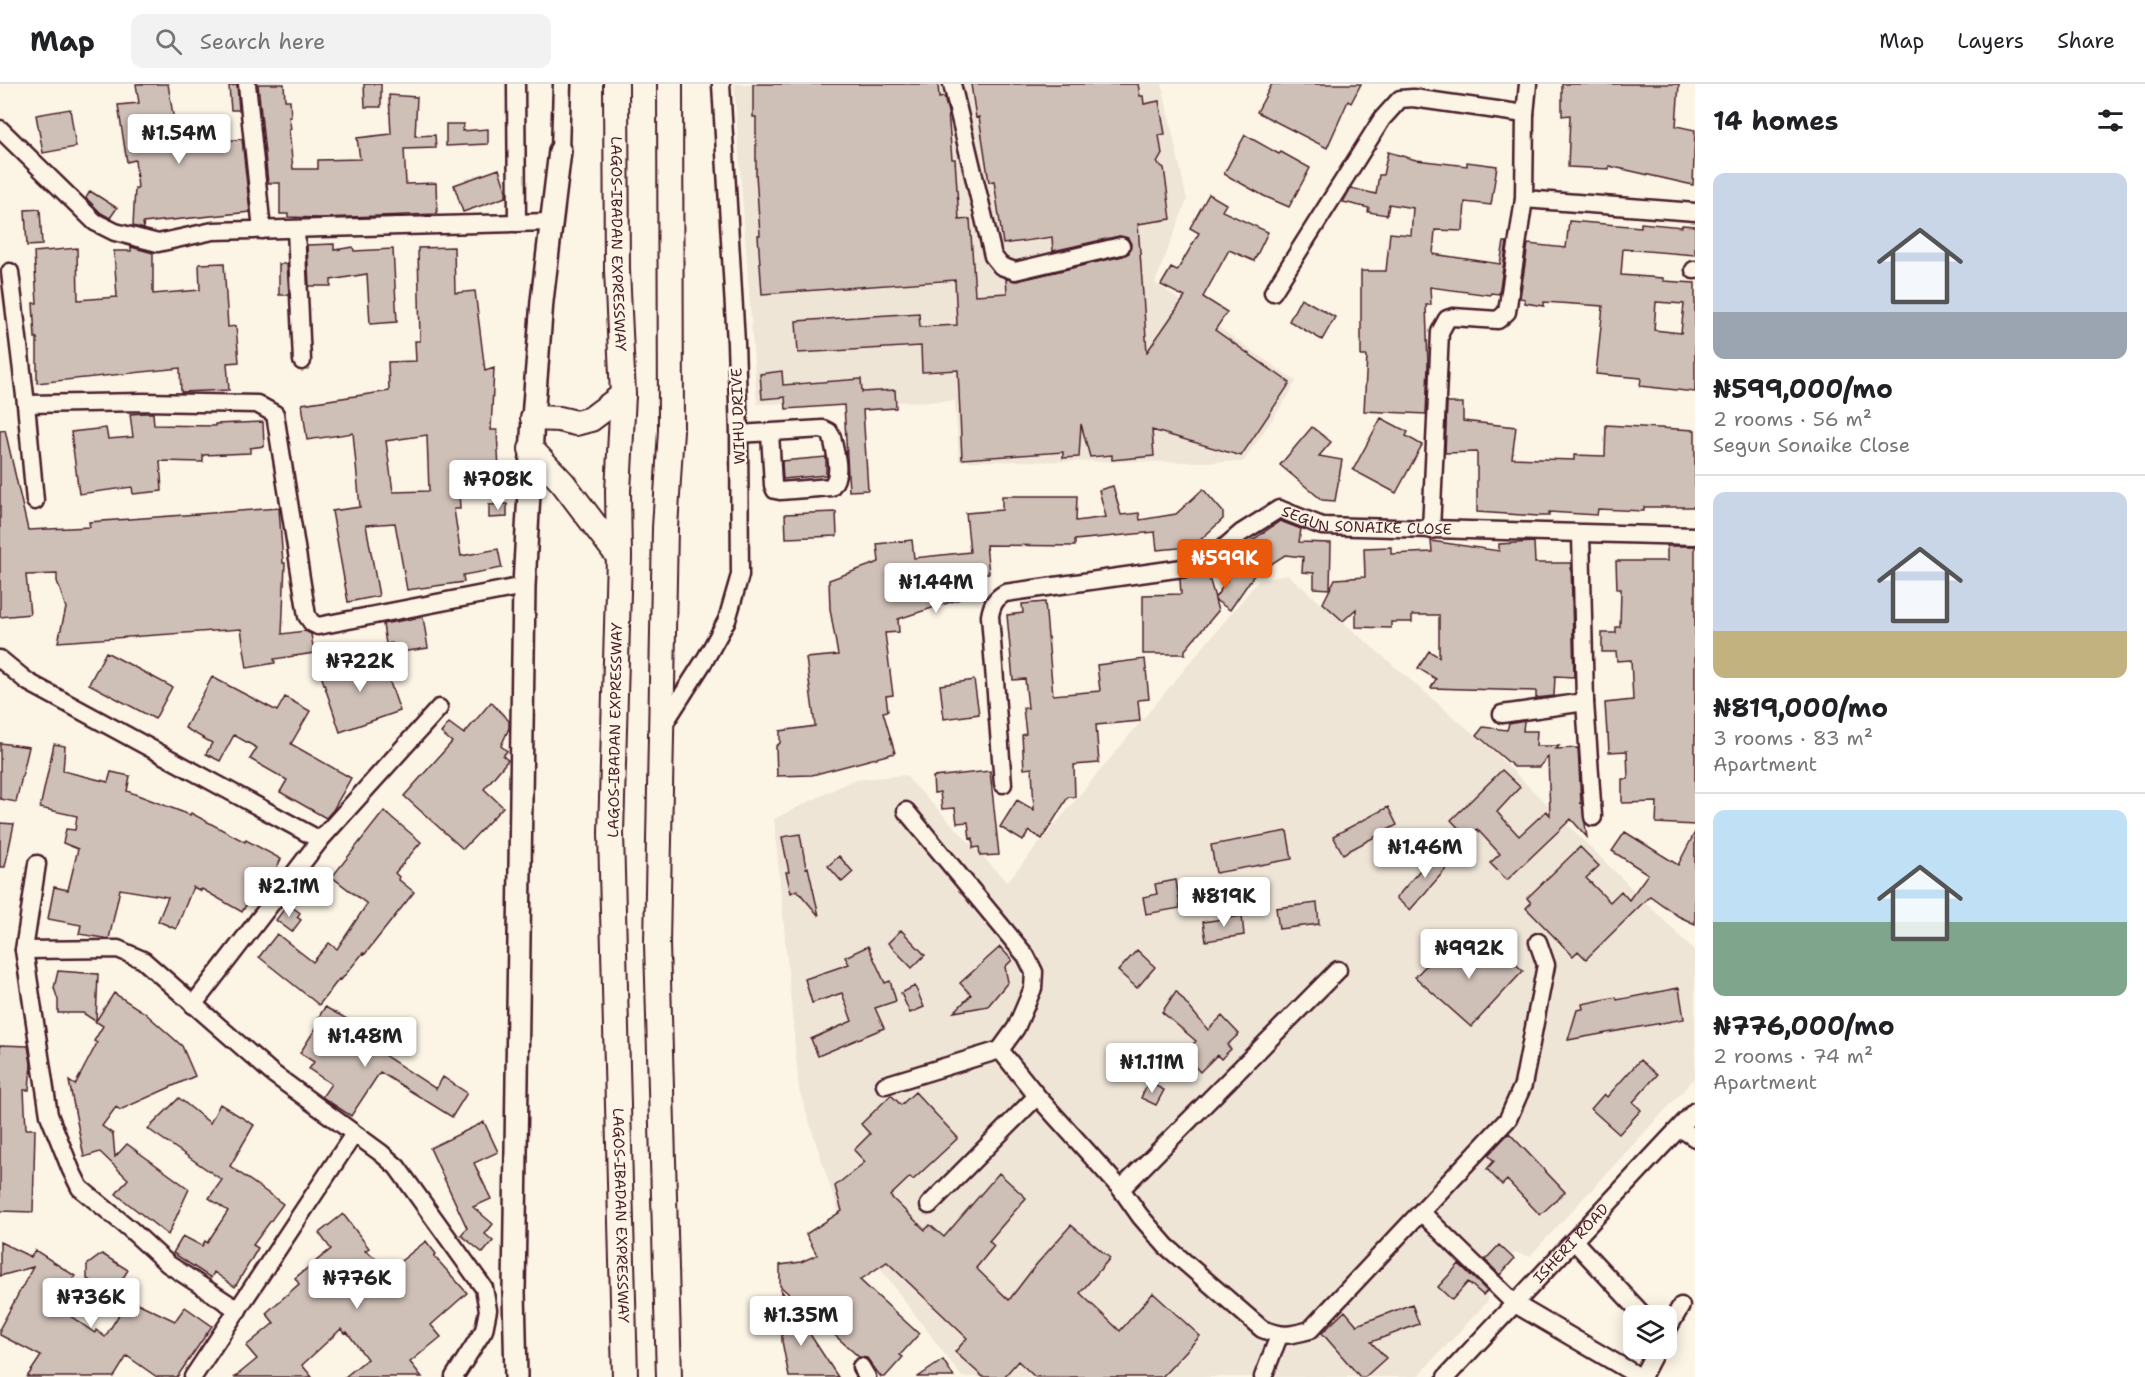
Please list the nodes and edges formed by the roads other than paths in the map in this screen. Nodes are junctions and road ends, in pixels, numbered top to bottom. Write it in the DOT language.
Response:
graph roads {
  1 [pos="247,84"];
  2 [pos="516,84"];
  3 [pos="562,84"];
  4 [pos="616,84"];
  5 [pos="670,84"];
  6 [pos="721,84"];
  7 [pos="952,84"];
  8 [pos="1528,84"];
  9 [pos="1525,114"];
  10 [pos="0,129"];
  11 [pos="560,151"];
  12 [pos="1524,199"];
  13 [pos="1695,212"];
  14 [pos="551,222"];
  15 [pos="516,223"];
  16 [pos="296,229"];
  17 [pos="262,230"];
  18 [pos="1121,246"];
  19 [pos="10,272"];
  20 [pos="1274,292"];
  21 [pos="302,361"];
  22 [pos="623,395"];
  23 [pos="26,404"];
  24 [pos="533,418"];
  25 [pos="770,433"];
  26 [pos="739,434"];
  27 [pos="531,449"];
  28 [pos="35,501"];
  29 [pos="1431,530"];
  30 [pos="1581,534"];
  31 [pos="1695,536"];
  32 [pos="619,557"];
  33 [pos="524,586"];
  34 [pos="0,659"];
  35 [pos="1585,702"];
  36 [pos="440,708"];
  37 [pos="1502,714"];
  38 [pos="661,728"];
  39 [pos="1003,784"];
  40 [pos="906,812"];
  41 [pos="1593,818"];
  42 [pos="320,840"];
  43 [pos="37,864"];
  44 [pos="1538,942"];
  45 [pos="24,950"];
  46 [pos="1338,970"];
  47 [pos="193,1005"];
  48 [pos="1000,1050"];
  49 [pos="885,1085"];
  50 [pos="1037,1096"];
  51 [pos="1695,1111"];
  52 [pos="1680,1128"];
  53 [pos="354,1134"];
  54 [pos="1695,1138"];
  55 [pos="1121,1189"];
  56 [pos="929,1205"];
  57 [pos="1421,1212"];
  58 [pos="1574,1241"];
  59 [pos="1515,1304"];
  60 [pos="1634,1305"];
  61 [pos="1681,1306"];
  62 [pos="238,1310"];
  63 [pos="1677,1313"];
  64 [pos="1279,1336"];
  65 [pos="1651,1359"];
  66 [pos="193,1377"];
  67 [pos="454,1377"];
  68 [pos="516,1377"];
  69 [pos="625,1377"];
  70 [pos="669,1377"];
  71 [pos="1263,1377"];
  72 [pos="1446,1377"];
  73 [pos="1641,1377"];
  1 -- 17 [label="street"];
  2 -- 15 [label="street"];
  3 -- 11 [label="street"];
  4 -- 22 [label="highway, LAGOS-IBADAN EXPRESSWAY"];
  5 -- 38 [label="highway"];
  6 -- 26 [label="street, WIHU DRIVE"];
  7 -- 18 [label="street"];
  8 -- 9 [label="street"];
  9 -- 12 [label="street"];
  9 -- 20 [label="street"];
  10 -- 17 [label="street"];
  11 -- 14 [label="main road"];
  12 -- 13 [label="street"];
  12 -- 29 [label="street"];
  14 -- 15 [label="street"];
  14 -- 24 [label="main road"];
  15 -- 16 [label="street"];
  16 -- 17 [label="street"];
  16 -- 21 [label="street"];
  19 -- 23 [label="street"];
  22 -- 24 [label="highway"];
  22 -- 32 [label="highway, LAGOS-IBADAN EXPRESSWAY"];
  23 -- 28 [label="street"];
  23 -- 33 [label="street"];
  24 -- 27 [label="main road"];
  25 -- 25 [label="street"];
  25 -- 26 [label="street"];
  26 -- 38 [label="street, WIHU DRIVE"];
  27 -- 32 [label="highway"];
  27 -- 33 [label="main road"];
  29 -- 30 [label="street, SEGUN SONAIKE CLOSE"];
  29 -- 39 [label="street, SEGUN SONAIKE CLOSE"];
  30 -- 31 [label="street, SEGUN SONAIKE CLOSE"];
  30 -- 35 [label="street"];
  32 -- 69 [label="highway, LAGOS-IBADAN EXPRESSWAY"];
  33 -- 68 [label="main road"];
  34 -- 42 [label="street"];
  35 -- 37 [label="street"];
  35 -- 41 [label="street"];
  36 -- 42 [label="street"];
  38 -- 70 [label="highway"];
  40 -- 48 [label="street"];
  42 -- 47 [label="street"];
  43 -- 45 [label="street"];
  44 -- 57 [label="street"];
  45 -- 47 [label="street"];
  45 -- 62 [label="street"];
  46 -- 55 [label="street"];
  47 -- 53 [label="street"];
  48 -- 49 [label="street"];
  48 -- 50 [label="street"];
  50 -- 55 [label="street"];
  50 -- 56 [label="street"];
  51 -- 52 [label="street, ISHERI ROAD"];
  52 -- 54 [label="street"];
  52 -- 58 [label="street, ISHERI ROAD"];
  53 -- 62 [label="street"];
  53 -- 67 [label="street"];
  55 -- 64 [label="street"];
  57 -- 59 [label="street"];
  57 -- 64 [label="street"];
  58 -- 59 [label="street, ISHERI ROAD"];
  58 -- 60 [label="street"];
  59 -- 72 [label="street, ISHERI ROAD"];
  59 -- 73 [label="street"];
  61 -- 63 [label="street"];
  62 -- 66 [label="street"];
  64 -- 71 [label="street"];
  65 -- 73 [label="street"];
}
